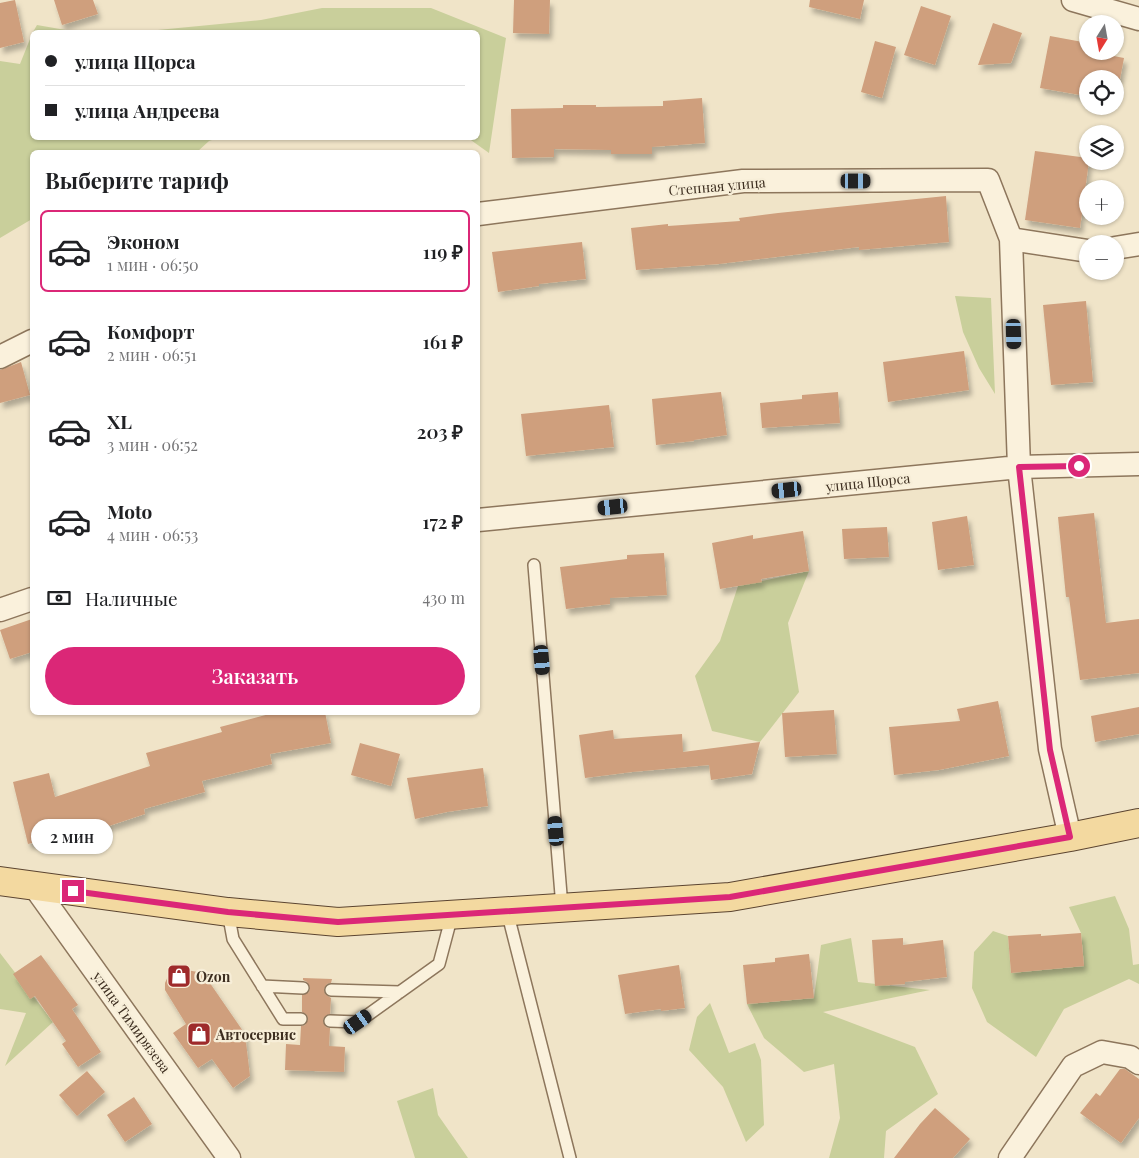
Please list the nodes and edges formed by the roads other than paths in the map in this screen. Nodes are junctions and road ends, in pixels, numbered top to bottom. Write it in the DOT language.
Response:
graph roads {
  1 [pos="1073,0"];
  2 [pos="1139,19"];
  3 [pos="480,214"];
  4 [pos="1011,240"];
  5 [pos="1139,244"];
  6 [pos="1124,246"];
  7 [pos="1079,250"];
  8 [pos="30,342"];
  9 [pos="0,357"];
  10 [pos="1139,464"];
  11 [pos="1019,467"];
  12 [pos="480,520"];
  13 [pos="534,565"];
  14 [pos="30,600"];
  15 [pos="0,610"];
  16 [pos="1139,823"];
  17 [pos="1070,837"];
  18 [pos="0,881"];
  19 [pos="34,886"];
  20 [pos="562,907"];
  21 [pos="507,911"];
  22 [pos="228,912"];
  23 [pos="452,914"];
  24 [pos="262,986"];
  25 [pos="303,988"];
  26 [pos="331,990"];
  27 [pos="400,992"];
  28 [pos="301,1020"];
  29 [pos="330,1021"];
  30 [pos="1139,1063"];
  31 [pos="229,1158"];
  32 [pos="570,1158"];
  33 [pos="1010,1158"];
  1 -- 2 [label="street"];
  3 -- 4 [label="street, Степная улица"];
  4 -- 7 [label="street"];
  4 -- 11 [label="street"];
  5 -- 6 [label="street"];
  8 -- 9 [label="street"];
  10 -- 11 [label="street, улица Щорса"];
  11 -- 12 [label="street, улица Щорса"];
  11 -- 17 [label="street"];
  13 -- 20 [label="lane"];
  14 -- 15 [label="street"];
  16 -- 17 [label="main road"];
  17 -- 20 [label="main road"];
  18 -- 19 [label="main road"];
  19 -- 22 [label="main road"];
  19 -- 31 [label="street, улица Тимирязева"];
  20 -- 21 [label="main road"];
  21 -- 23 [label="main road"];
  21 -- 32 [label="lane"];
  22 -- 23 [label="main road"];
  22 -- 24 [label="lane"];
  23 -- 27 [label="lane"];
  24 -- 25 [label="lane"];
  24 -- 28 [label="lane"];
  26 -- 27 [label="lane"];
  27 -- 29 [label="lane"];
  30 -- 33 [label="street"];
}
